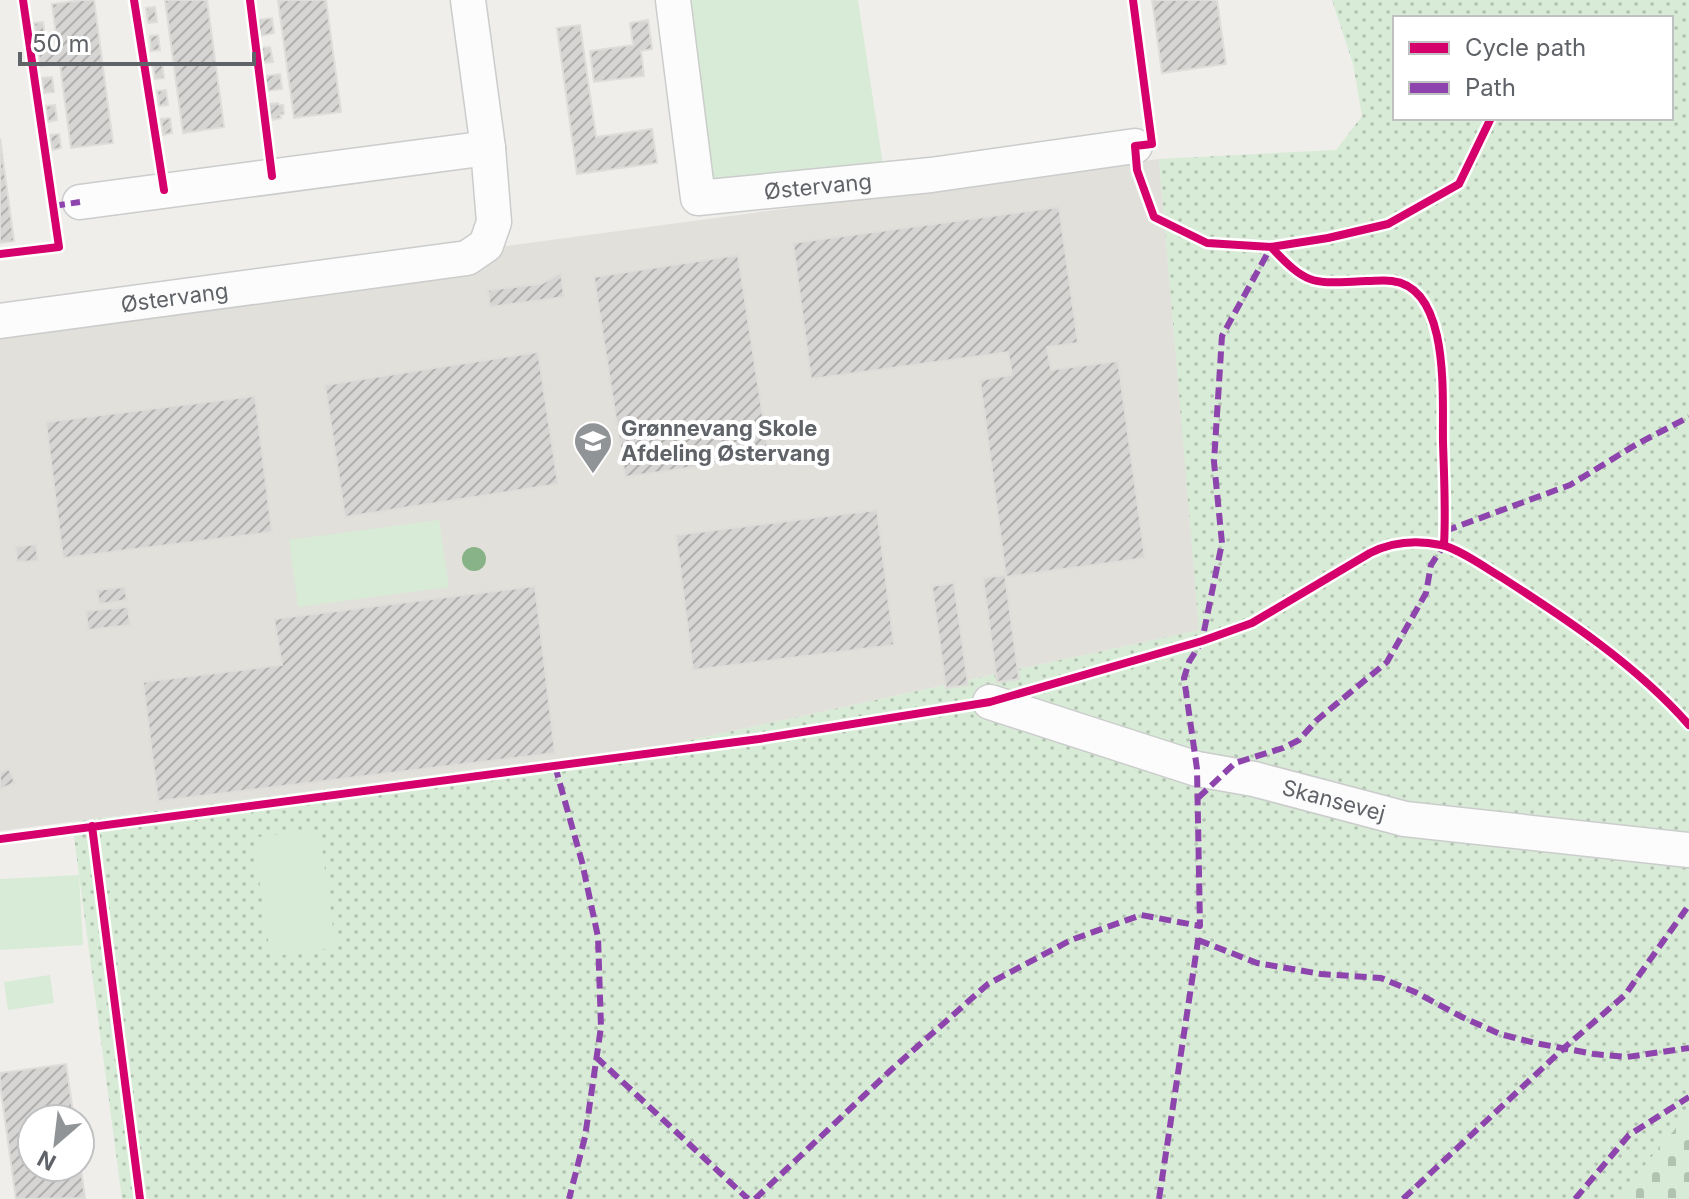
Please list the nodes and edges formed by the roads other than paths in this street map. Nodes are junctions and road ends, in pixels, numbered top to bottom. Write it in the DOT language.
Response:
graph roads {
  1 [pos="468,0"];
  2 [pos="673,0"];
  3 [pos="1135,146"];
  4 [pos="488,148"];
  5 [pos="80,202"];
  6 [pos="0,321"];
  7 [pos="990,702"];
  8 [pos="1689,850"];
  1 -- 4 [label="street, Østervang"];
  2 -- 3 [label="street, Østervang"];
  4 -- 5 [label="street"];
  4 -- 6 [label="street, Østervang"];
  7 -- 8 [label="street, Skansevej"];
}
